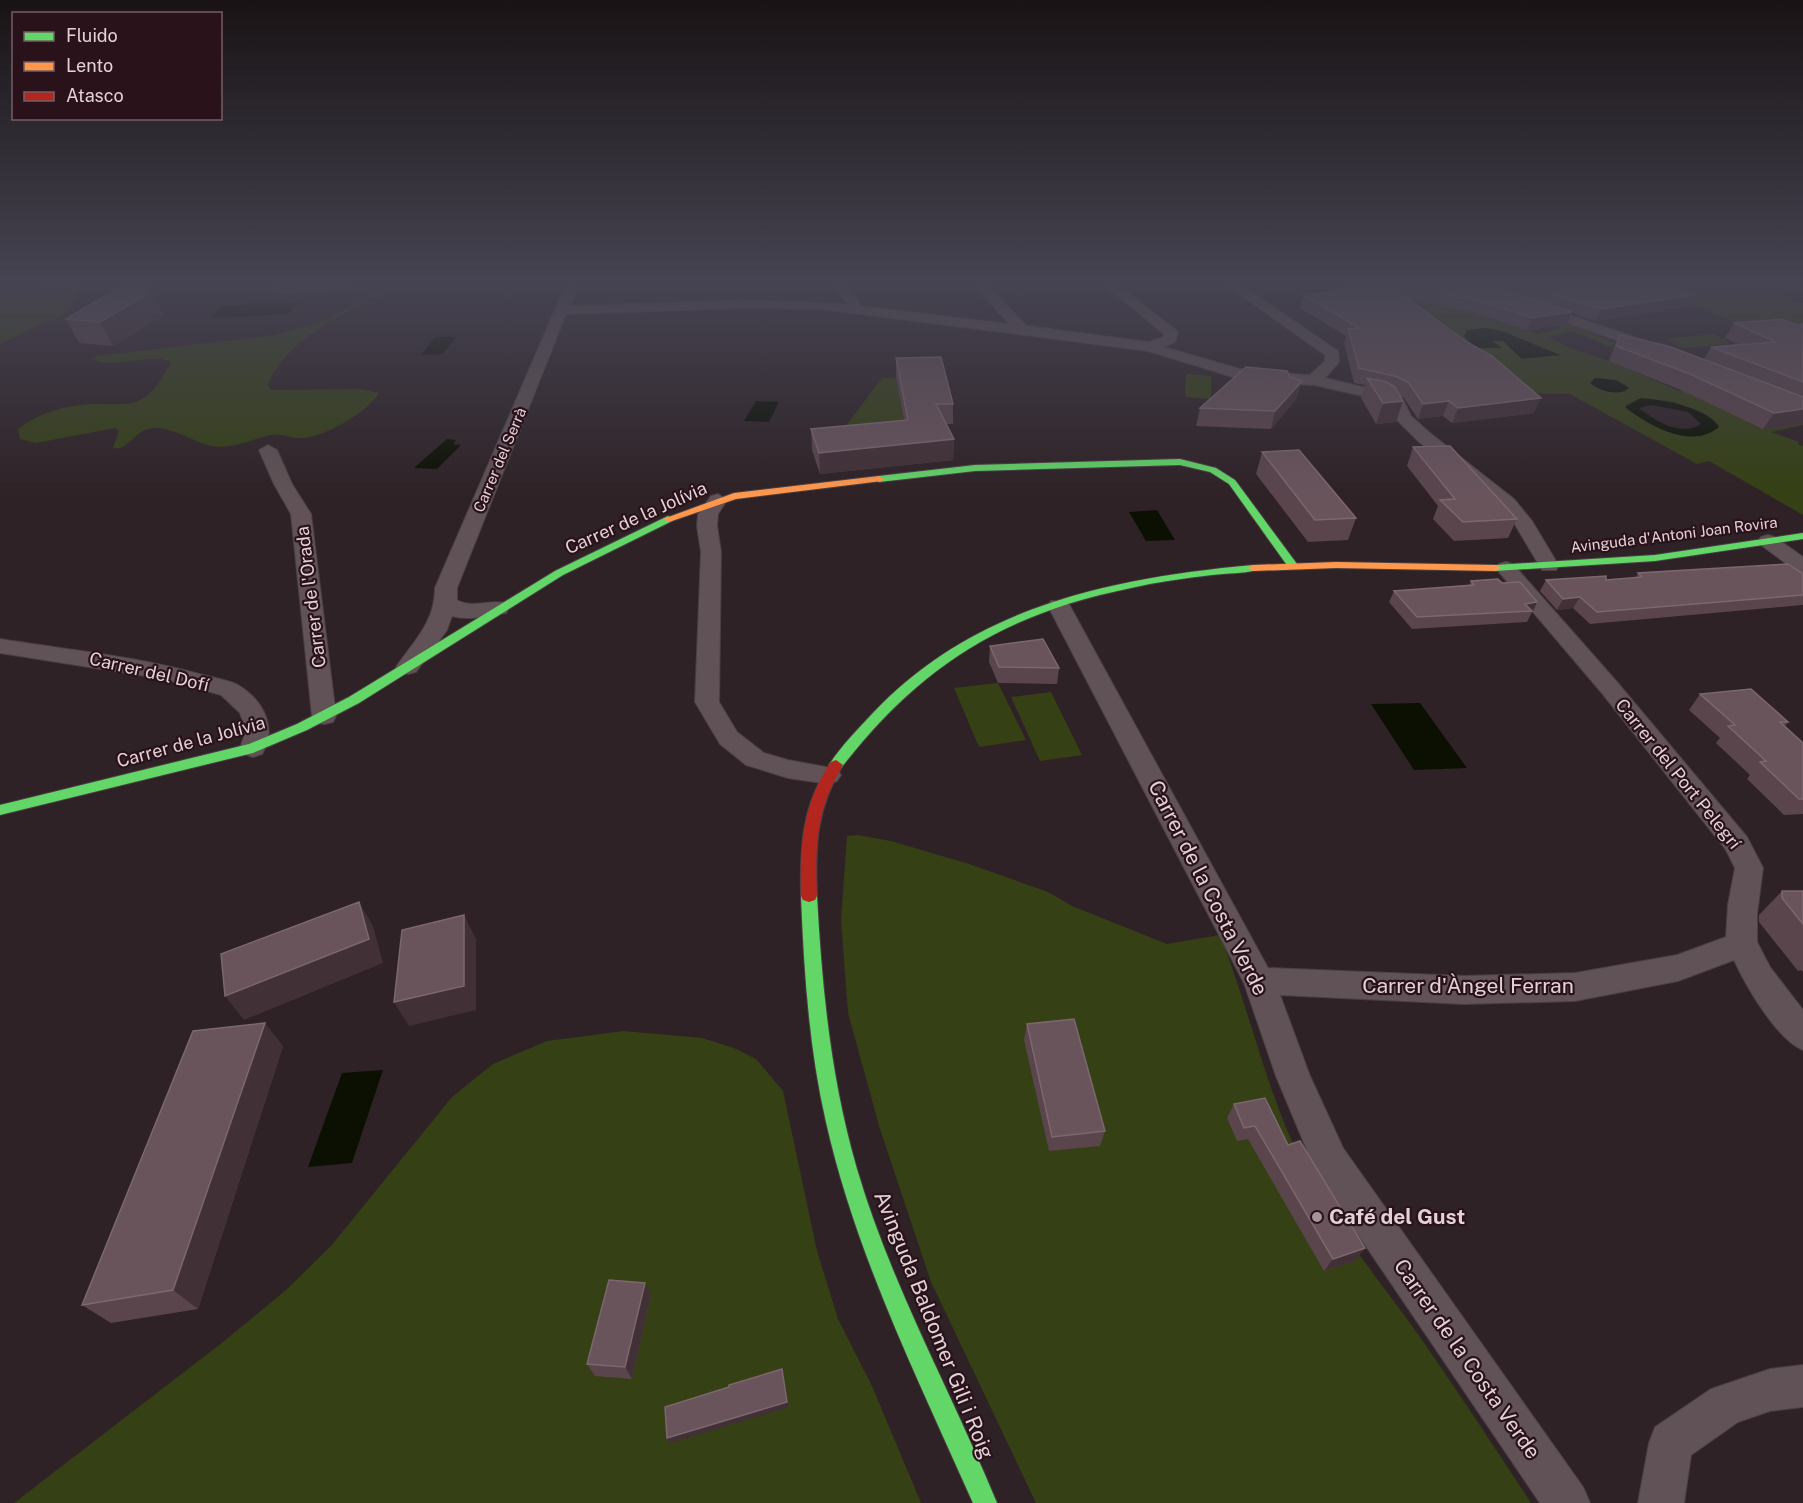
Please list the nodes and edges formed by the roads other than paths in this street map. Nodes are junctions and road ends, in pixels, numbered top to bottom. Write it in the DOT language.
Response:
graph roads {
  1 [pos="544,354"];
  2 [pos="1174,354"];
  3 [pos="1334,354"];
  4 [pos="1314,380"];
  5 [pos="268,450"];
  6 [pos="718,500"];
  7 [pos="668,519"];
  8 [pos="707,526"];
  9 [pos="1803,536"];
  10 [pos="1768,542"];
  11 [pos="1293,566"];
  12 [pos="1549,566"];
  13 [pos="1803,567"];
  14 [pos="1506,568"];
  15 [pos="446,603"];
  16 [pos="1059,606"];
  17 [pos="498,608"];
  18 [pos="0,646"];
  19 [pos="408,667"];
  20 [pos="324,716"];
  21 [pos="253,748"];
  22 [pos="828,775"];
  23 [pos="0,810"];
  24 [pos="1742,944"];
  25 [pos="1260,981"];
  26 [pos="1803,1035"];
  27 [pos="1803,1386"];
  28 [pos="985,1503"];
  29 [pos="1567,1503"];
  30 [pos="1661,1503"];
  1 -- 15 [label="street, Carrer del Serrà"];
  2 -- 4 [label="street"];
  3 -- 4 [label="street"];
  4 -- 12 [label="street"];
  5 -- 20 [label="street, Carrer de l'Orada"];
  6 -- 7 [label="street, Carrer de la Jolívia"];
  6 -- 8 [label="street"];
  6 -- 11 [label="street, Carrer de la Jolívia"];
  7 -- 8 [label="street"];
  7 -- 17 [label="street, Carrer de la Jolívia"];
  8 -- 22 [label="street"];
  9 -- 10 [label="street, Avinguda d'Antoni Joan Rovira"];
  10 -- 12 [label="street, Avinguda d'Antoni Joan Rovira"];
  10 -- 13 [label="street"];
  11 -- 14 [label="street, Avinguda d'Antoni Joan Rovira"];
  11 -- 16 [label="street, Avinguda Baldomer Gili i Roig"];
  12 -- 14 [label="street, Avinguda d'Antoni Joan Rovira"];
  14 -- 24 [label="street, Carrer del Port Pelegrí"];
  15 -- 17 [label="street"];
  15 -- 19 [label="street, Carrer del Serrà"];
  16 -- 22 [label="street, Avinguda Baldomer Gili i Roig"];
  16 -- 25 [label="street, Carrer de la Costa Verde"];
  17 -- 19 [label="street, Carrer de la Jolívia"];
  18 -- 21 [label="street, Carrer del Dofí"];
  19 -- 20 [label="street, Carrer de la Jolívia"];
  20 -- 21 [label="street, Carrer de la Jolívia"];
  21 -- 23 [label="street, Carrer de la Jolívia"];
  22 -- 28 [label="street, Avinguda Baldomer Gili i Roig"];
  24 -- 25 [label="street, Carrer d'Àngel Ferran"];
  24 -- 26 [label="street, Carrer del Port Pelegrí"];
  25 -- 29 [label="street, Carrer de la Costa Verde"];
  27 -- 30 [label="street"];
}
